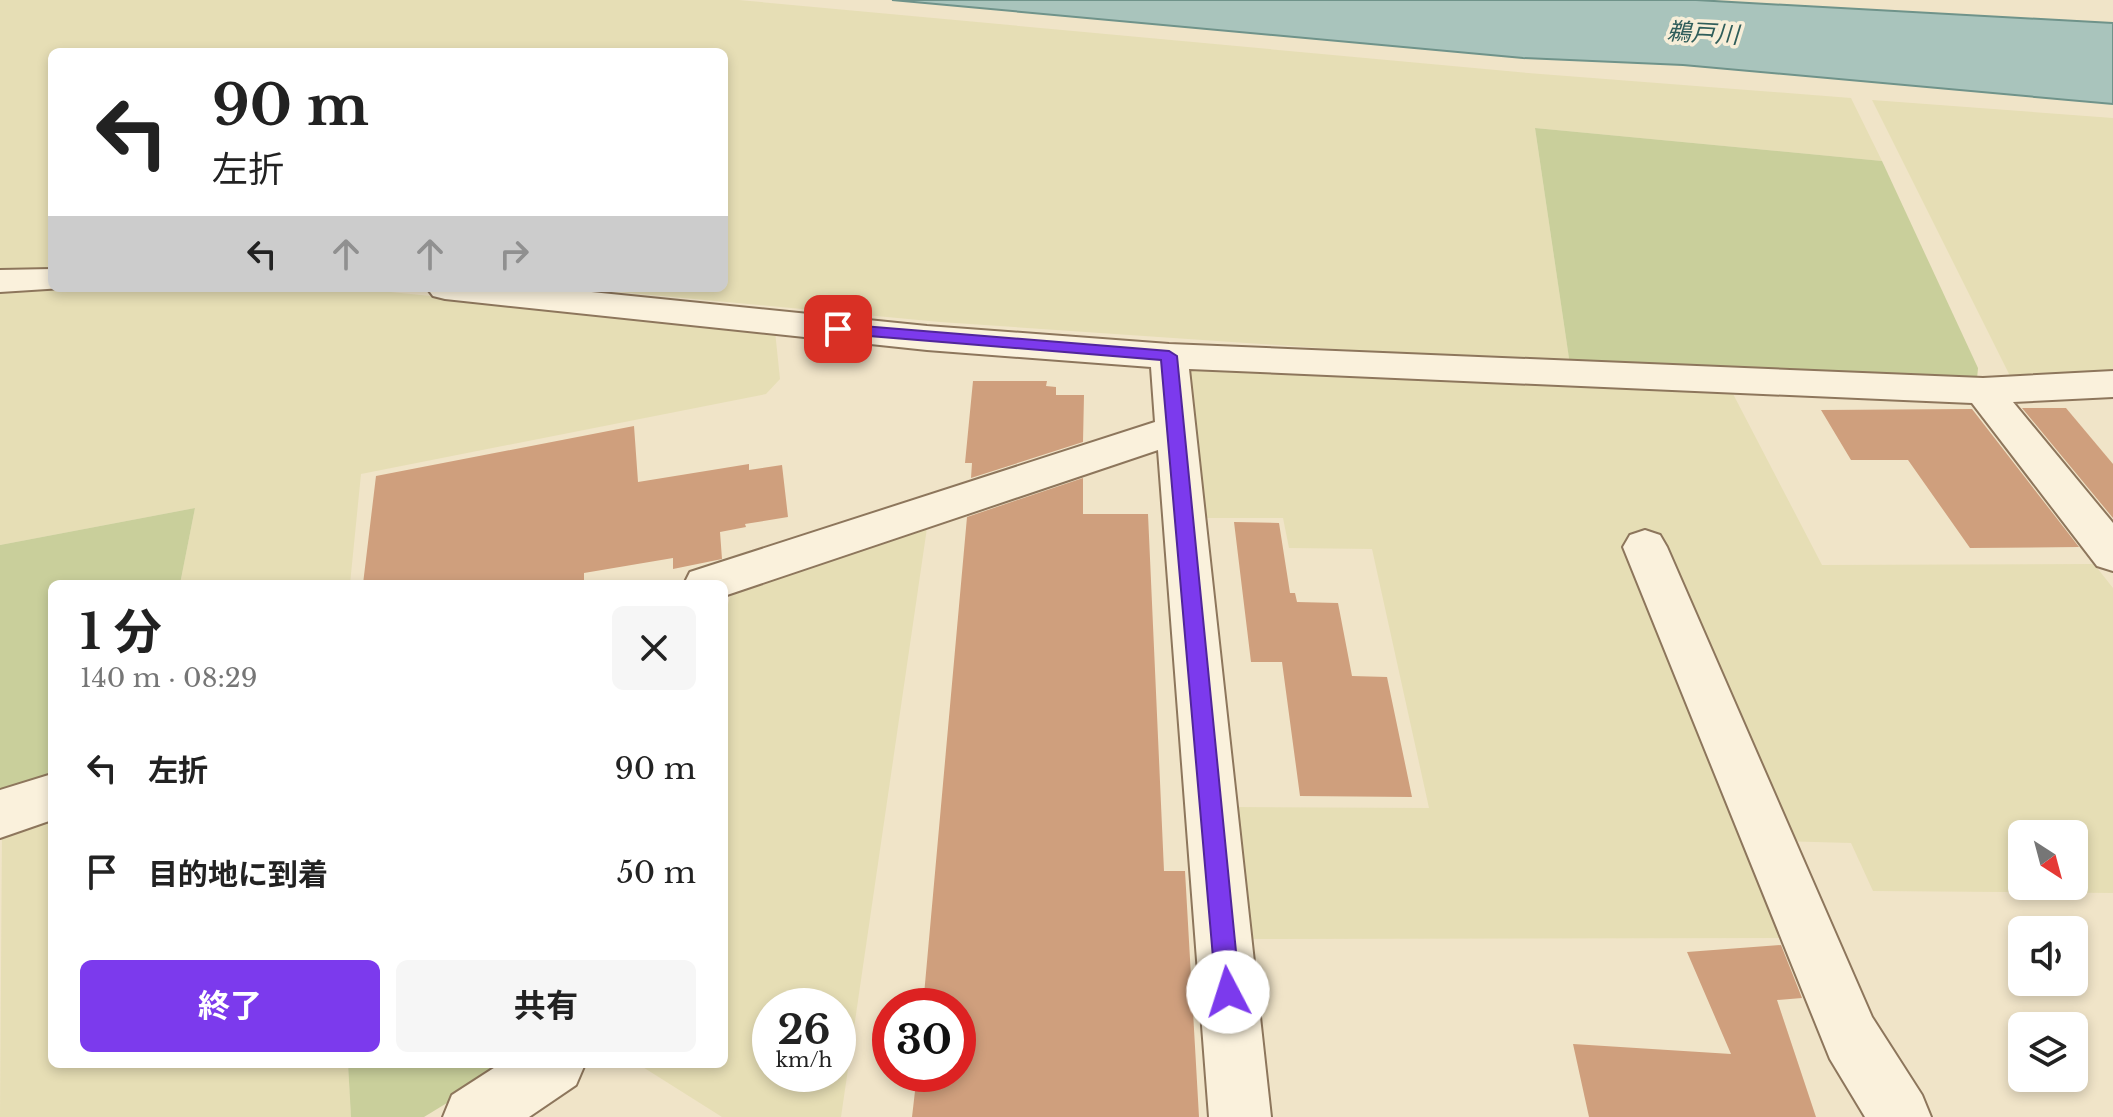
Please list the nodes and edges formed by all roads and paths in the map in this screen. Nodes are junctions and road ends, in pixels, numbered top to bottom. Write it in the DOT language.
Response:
graph roads {
  1 [pos="48,280"];
  2 [pos="0,281"];
  3 [pos="483,292"];
  4 [pos="1169,356"];
  5 [pos="2113,384"];
  6 [pos="1983,391"];
  7 [pos="1175,430"];
  8 [pos="1645,547"];
  9 [pos="2113,554"];
  10 [pos="718,580"];
  11 [pos="48,798"];
  12 [pos="0,814"];
  13 [pos="549,1068"];
  14 [pos="474,1117"];
  15 [pos="1240,1117"];
  16 [pos="1900,1117"];
  1 -- 2 [label="street"];
  3 -- 4 [label="street"];
  4 -- 6 [label="street"];
  4 -- 7 [label="street"];
  5 -- 6 [label="street"];
  6 -- 9 [label="street"];
  7 -- 10 [label="street"];
  7 -- 15 [label="street"];
  8 -- 16 [label="street"];
  11 -- 12 [label="street"];
  13 -- 14 [label="street"];
}
